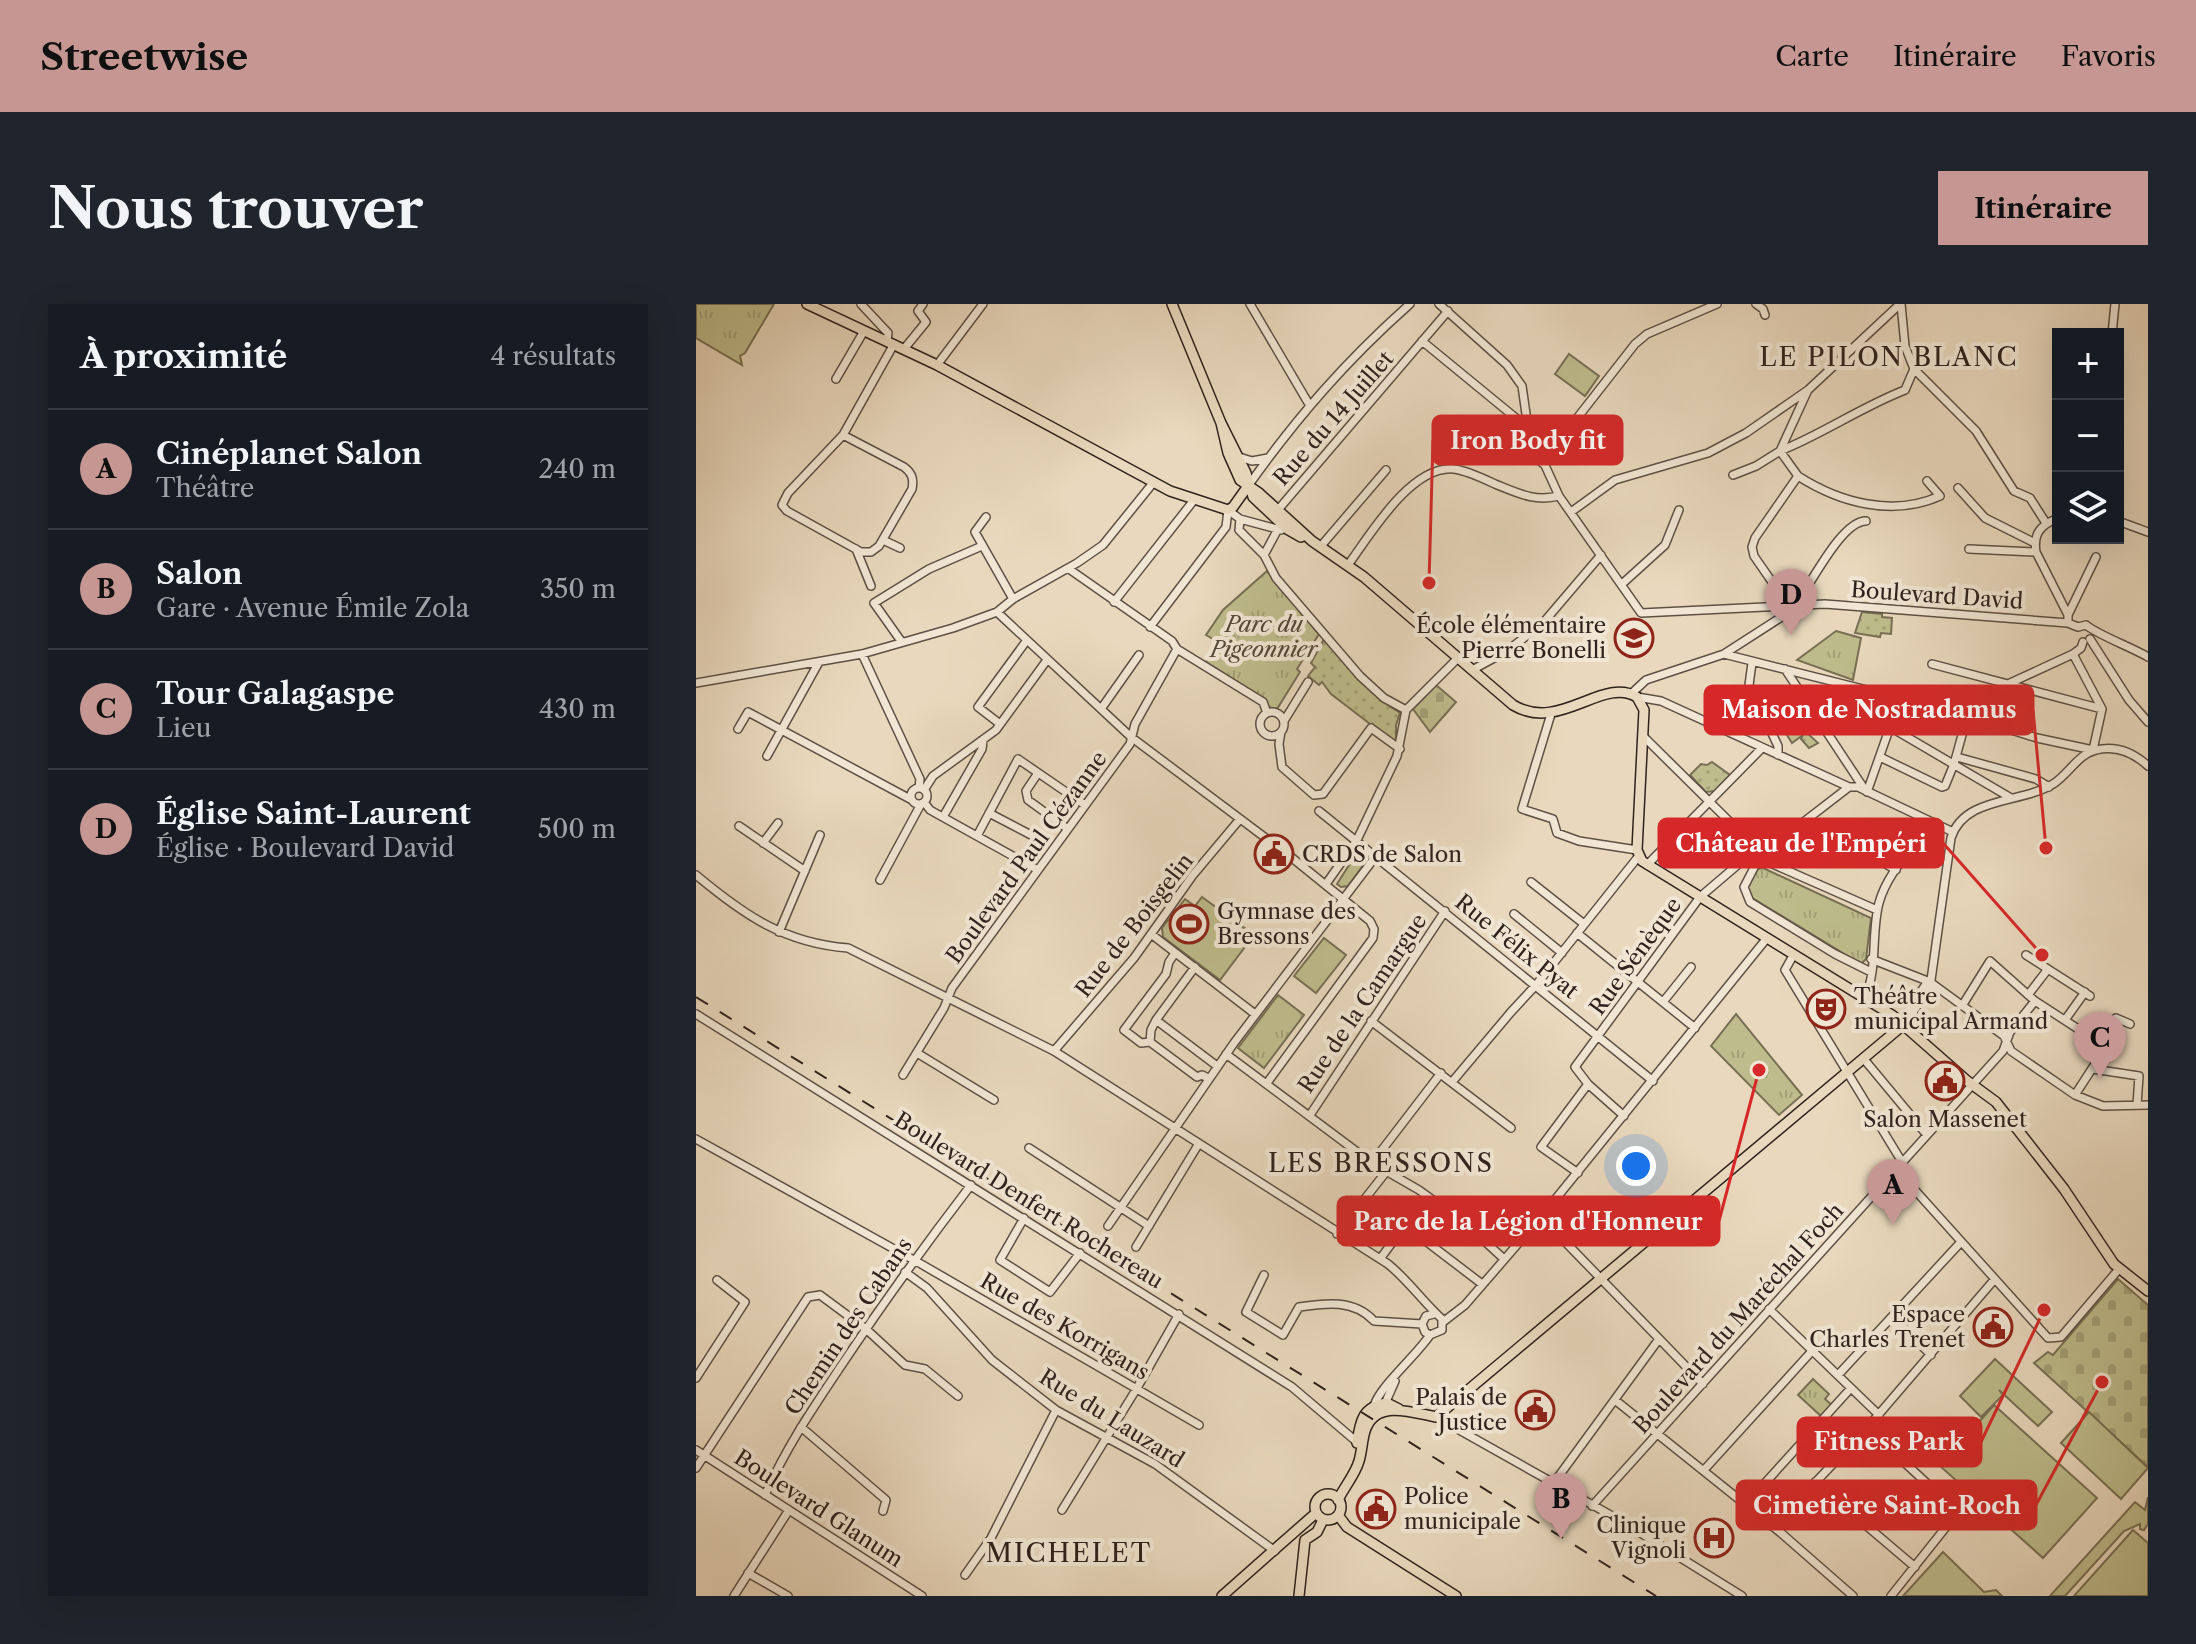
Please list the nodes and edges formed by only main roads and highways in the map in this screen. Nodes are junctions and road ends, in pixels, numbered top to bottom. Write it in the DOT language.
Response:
graph roads {
  1 [pos="807,304"];
  2 [pos="1172,304"];
  3 [pos="1221,423"];
  4 [pos="1248,486"];
  5 [pos="1316,544"];
  6 [pos="1902,1026"];
  7 [pos="2148,1291"];
  8 [pos="1374,1410"];
  9 [pos="1404,1411"];
  10 [pos="1335,1497"];
  11 [pos="1338,1515"];
  12 [pos="1320,1516"];
  13 [pos="1443,1593"];
  14 [pos="1222,1596"];
  15 [pos="1299,1596"];
  16 [pos="1456,1596"];
  1 -- 4 [label="main road"];
  2 -- 3 [label="main road"];
  3 -- 4 [label="main road"];
  3 -- 4 [label="main road"];
  4 -- 5 [label="main road"];
  4 -- 5 [label="main road"];
  5 -- 6 [label="main road"];
  6 -- 7 [label="main road"];
  6 -- 9 [label="main road"];
  8 -- 9 [label="main road"];
  8 -- 9 [label="main road"];
  8 -- 10 [label="main road"];
  10 -- 11 [label="main road"];
  10 -- 12 [label="main road"];
  11 -- 12 [label="main road"];
  11 -- 13 [label="main road"];
  12 -- 14 [label="main road"];
  12 -- 15 [label="main road"];
  13 -- 16 [label="main road"];
}
